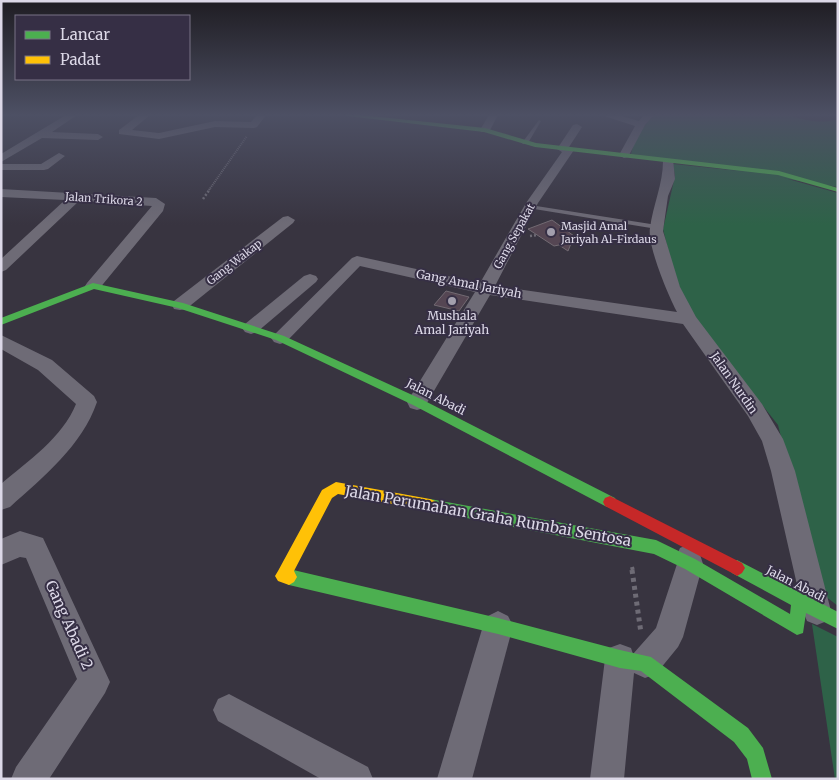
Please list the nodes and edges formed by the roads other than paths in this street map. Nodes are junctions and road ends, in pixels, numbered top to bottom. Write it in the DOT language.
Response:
graph roads {
  1 [pos="14,151"];
  2 [pos="564,151"];
  3 [pos="589,151"];
  4 [pos="626,151"];
  5 [pos="624,155"];
  6 [pos="59,156"];
  7 [pos="1,159"];
  8 [pos="669,161"];
  9 [pos="1,167"];
  10 [pos="838,190"];
  11 [pos="1,193"];
  12 [pos="76,197"];
  13 [pos="530,207"];
  14 [pos="288,220"];
  15 [pos="657,226"];
  16 [pos="1,266"];
  17 [pos="310,279"];
  18 [pos="93,286"];
  19 [pos="485,289"];
  20 [pos="180,305"];
  21 [pos="689,319"];
  22 [pos="1,322"];
  23 [pos="251,328"];
  24 [pos="280,338"];
  25 [pos="1,342"];
  26 [pos="417,402"];
  27 [pos="1,499"];
  28 [pos="1,552"];
  29 [pos="688,554"];
  30 [pos="808,606"];
  31 [pos="838,621"];
  32 [pos="498,626"];
  33 [pos="632,661"];
  34 [pos="230,710"];
  35 [pos="28,779"];
  36 [pos="356,779"];
  37 [pos="454,779"];
  38 [pos="607,779"];
  39 [pos="762,779"];
  1 -- 7 [label="street"];
  2 -- 13 [label="street, Gang Sepakat"];
  3 -- 5 [label="street"];
  4 -- 5 [label="street"];
  5 -- 8 [label="street"];
  6 -- 9 [label="street"];
  8 -- 10 [label="street"];
  8 -- 15 [label="street, Jalan Nurdin"];
  11 -- 12 [label="street, Jalan Trikora 2"];
  12 -- 16 [label="street"];
  12 -- 18 [label="street, Jalan Trikora 2"];
  13 -- 15 [label="lane"];
  13 -- 19 [label="street, Gang Sepakat"];
  14 -- 20 [label="street, Gang Wakap"];
  15 -- 21 [label="street, Jalan Nurdin"];
  17 -- 23 [label="street"];
  18 -- 20 [label="street, Jalan Abadi"];
  18 -- 22 [label="street"];
  19 -- 21 [label="street, Gang Amal Jariyah"];
  19 -- 24 [label="street, Gang Amal Jariyah"];
  19 -- 26 [label="street, Gang Sepakat"];
  20 -- 23 [label="street, Jalan Abadi"];
  21 -- 30 [label="street, Jalan Nurdin"];
  23 -- 24 [label="street, Jalan Abadi"];
  24 -- 26 [label="street, Jalan Abadi"];
  25 -- 27 [label="street"];
  26 -- 29 [label="street, Jalan Abadi"];
  28 -- 35 [label="street, Gang Abadi 2"];
  29 -- 30 [label="street, Jalan Abadi"];
  29 -- 30 [label="street, Jalan Perumahan Graha Rumbai Sentosa"];
  29 -- 32 [label="street, Jalan Perumahan Graha Rumbai Sentosa"];
  29 -- 33 [label="street"];
  30 -- 31 [label="street, Jalan Abadi"];
  32 -- 33 [label="street, Jalan Perumahan Graha Rumbai Sentosa"];
  32 -- 37 [label="street"];
  33 -- 38 [label="street"];
  33 -- 39 [label="street, Jalan Perumahan Graha Rumbai Sentosa"];
  34 -- 36 [label="street"];
}
